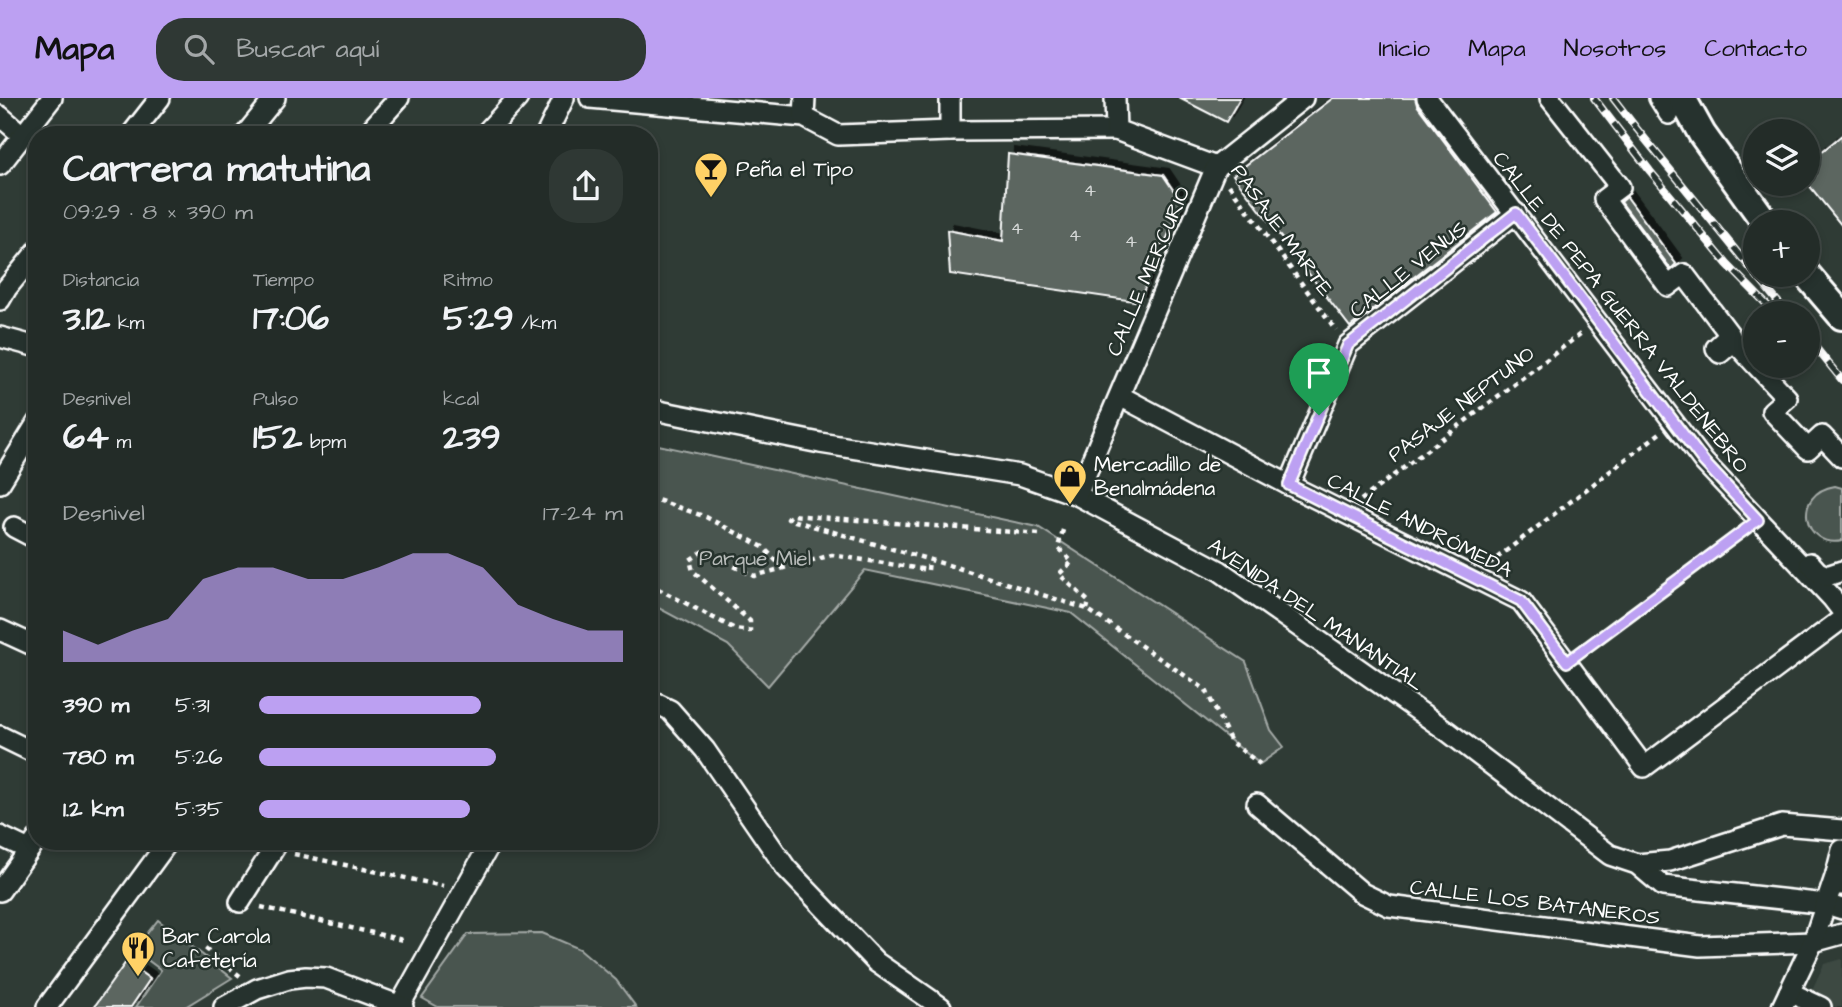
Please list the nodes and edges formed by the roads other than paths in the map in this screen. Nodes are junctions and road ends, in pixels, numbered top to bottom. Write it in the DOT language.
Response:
graph roads {
  1 [pos="52,98"];
  2 [pos="160,98"];
  3 [pos="275,98"];
  4 [pos="399,98"];
  5 [pos="518,98"];
  6 [pos="564,98"];
  7 [pos="590,98"];
  8 [pos="950,98"];
  9 [pos="1115,98"];
  10 [pos="1303,98"];
  11 [pos="1427,98"];
  12 [pos="1446,98"];
  13 [pos="1550,98"];
  14 [pos="682,102"];
  15 [pos="1670,103"];
  16 [pos="805,108"];
  17 [pos="0,116"];
  18 [pos="29,126"];
  19 [pos="138,126"];
  20 [pos="252,126"];
  21 [pos="374,126"];
  22 [pos="492,126"];
  23 [pos="550,126"];
  24 [pos="28,128"];
  25 [pos="1116,130"];
  26 [pos="950,131"];
  27 [pos="22,135"];
  28 [pos="0,165"];
  29 [pos="1216,167"];
  30 [pos="1756,210"];
  31 [pos="1516,213"];
  32 [pos="28,262"];
  33 [pos="1817,287"];
  34 [pos="0,300"];
  35 [pos="1842,316"];
  36 [pos="0,337"];
  37 [pos="28,345"];
  38 [pos="1743,351"];
  39 [pos="1768,378"];
  40 [pos="1120,396"];
  41 [pos="658,411"];
  42 [pos="28,449"];
  43 [pos="1842,457"];
  44 [pos="0,483"];
  45 [pos="1289,485"];
  46 [pos="1077,495"];
  47 [pos="14,527"];
  48 [pos="28,534"];
  49 [pos="1842,571"];
  50 [pos="1842,611"];
  51 [pos="1842,619"];
  52 [pos="0,630"];
  53 [pos="28,643"];
  54 [pos="658,704"];
  55 [pos="0,736"];
  56 [pos="28,750"];
  57 [pos="1257,804"];
  58 [pos="1842,830"];
  59 [pos="0,836"];
  60 [pos="28,843"];
  61 [pos="29,850"];
  62 [pos="162,850"];
  63 [pos="273,850"];
  64 [pos="486,850"];
  65 [pos="1842,850"];
  66 [pos="1637,864"];
  67 [pos="1839,881"];
  68 [pos="0,891"];
  69 [pos="240,902"];
  70 [pos="1834,906"];
  71 [pos="1842,934"];
  72 [pos="1813,942"];
  73 [pos="255,998"];
  74 [pos="1786,1000"];
  75 [pos="401,1006"];
  76 [pos="47,1007"];
  77 [pos="224,1007"];
  78 [pos="941,1007"];
  79 [pos="1821,1007"];
  1 -- 18 [label="street"];
  2 -- 19 [label="street"];
  3 -- 20 [label="street"];
  4 -- 21 [label="street"];
  5 -- 22 [label="street"];
  6 -- 23 [label="street"];
  7 -- 14 [label="street"];
  8 -- 26 [label="street"];
  9 -- 25 [label="street"];
  10 -- 29 [label="street, CALLE MERCURIO"];
  11 -- 31 [label="street, CALLE DE PEPA GUERRA VALDENEBRO"];
  12 -- 49 [label="street"];
  13 -- 38 [label="street"];
  14 -- 16 [label="street"];
  15 -- 30 [label="main road"];
  16 -- 26 [label="street"];
  17 -- 27 [label="street"];
  24 -- 27 [label="street"];
  25 -- 26 [label="street"];
  25 -- 29 [label="street"];
  27 -- 28 [label="street"];
  29 -- 40 [label="street, CALLE MERCURIO"];
  31 -- 45 [label="street, CALLE VENUS"];
  31 -- 50 [label="street, CALLE DE PEPA GUERRA VALDENEBRO"];
  32 -- 34 [label="street"];
  33 -- 35 [label="main road"];
  36 -- 37 [label="street"];
  39 -- 43 [label="street"];
  40 -- 45 [label="street, CALLE ANDRÓMEDA"];
  40 -- 46 [label="street, CALLE MERCURIO"];
  41 -- 46 [label="street, AVENIDA DEL MANANTIAL"];
  42 -- 44 [label="street"];
  45 -- 51 [label="street, CALLE ANDRÓMEDA"];
  46 -- 66 [label="street, AVENIDA DEL MANANTIAL"];
  47 -- 48 [label="street"];
  52 -- 53 [label="street"];
  54 -- 78 [label="street"];
  55 -- 56 [label="street"];
  57 -- 72 [label="street, CALLE LOS BATANEROS"];
  58 -- 66 [label="street, AVENIDA DEL MANANTIAL"];
  59 -- 60 [label="street"];
  61 -- 68 [label="street"];
  62 -- 76 [label="street"];
  63 -- 69 [label="street"];
  64 -- 75 [label="street"];
  65 -- 67 [label="street"];
  66 -- 70 [label="street, AVENIDA DEL MANANTIAL"];
  67 -- 70 [label="street"];
  70 -- 72 [label="street"];
  71 -- 72 [label="street, CALLE LOS BATANEROS"];
  72 -- 74 [label="street"];
  73 -- 75 [label="street"];
  73 -- 77 [label="street"];
  74 -- 79 [label="street"];
}
